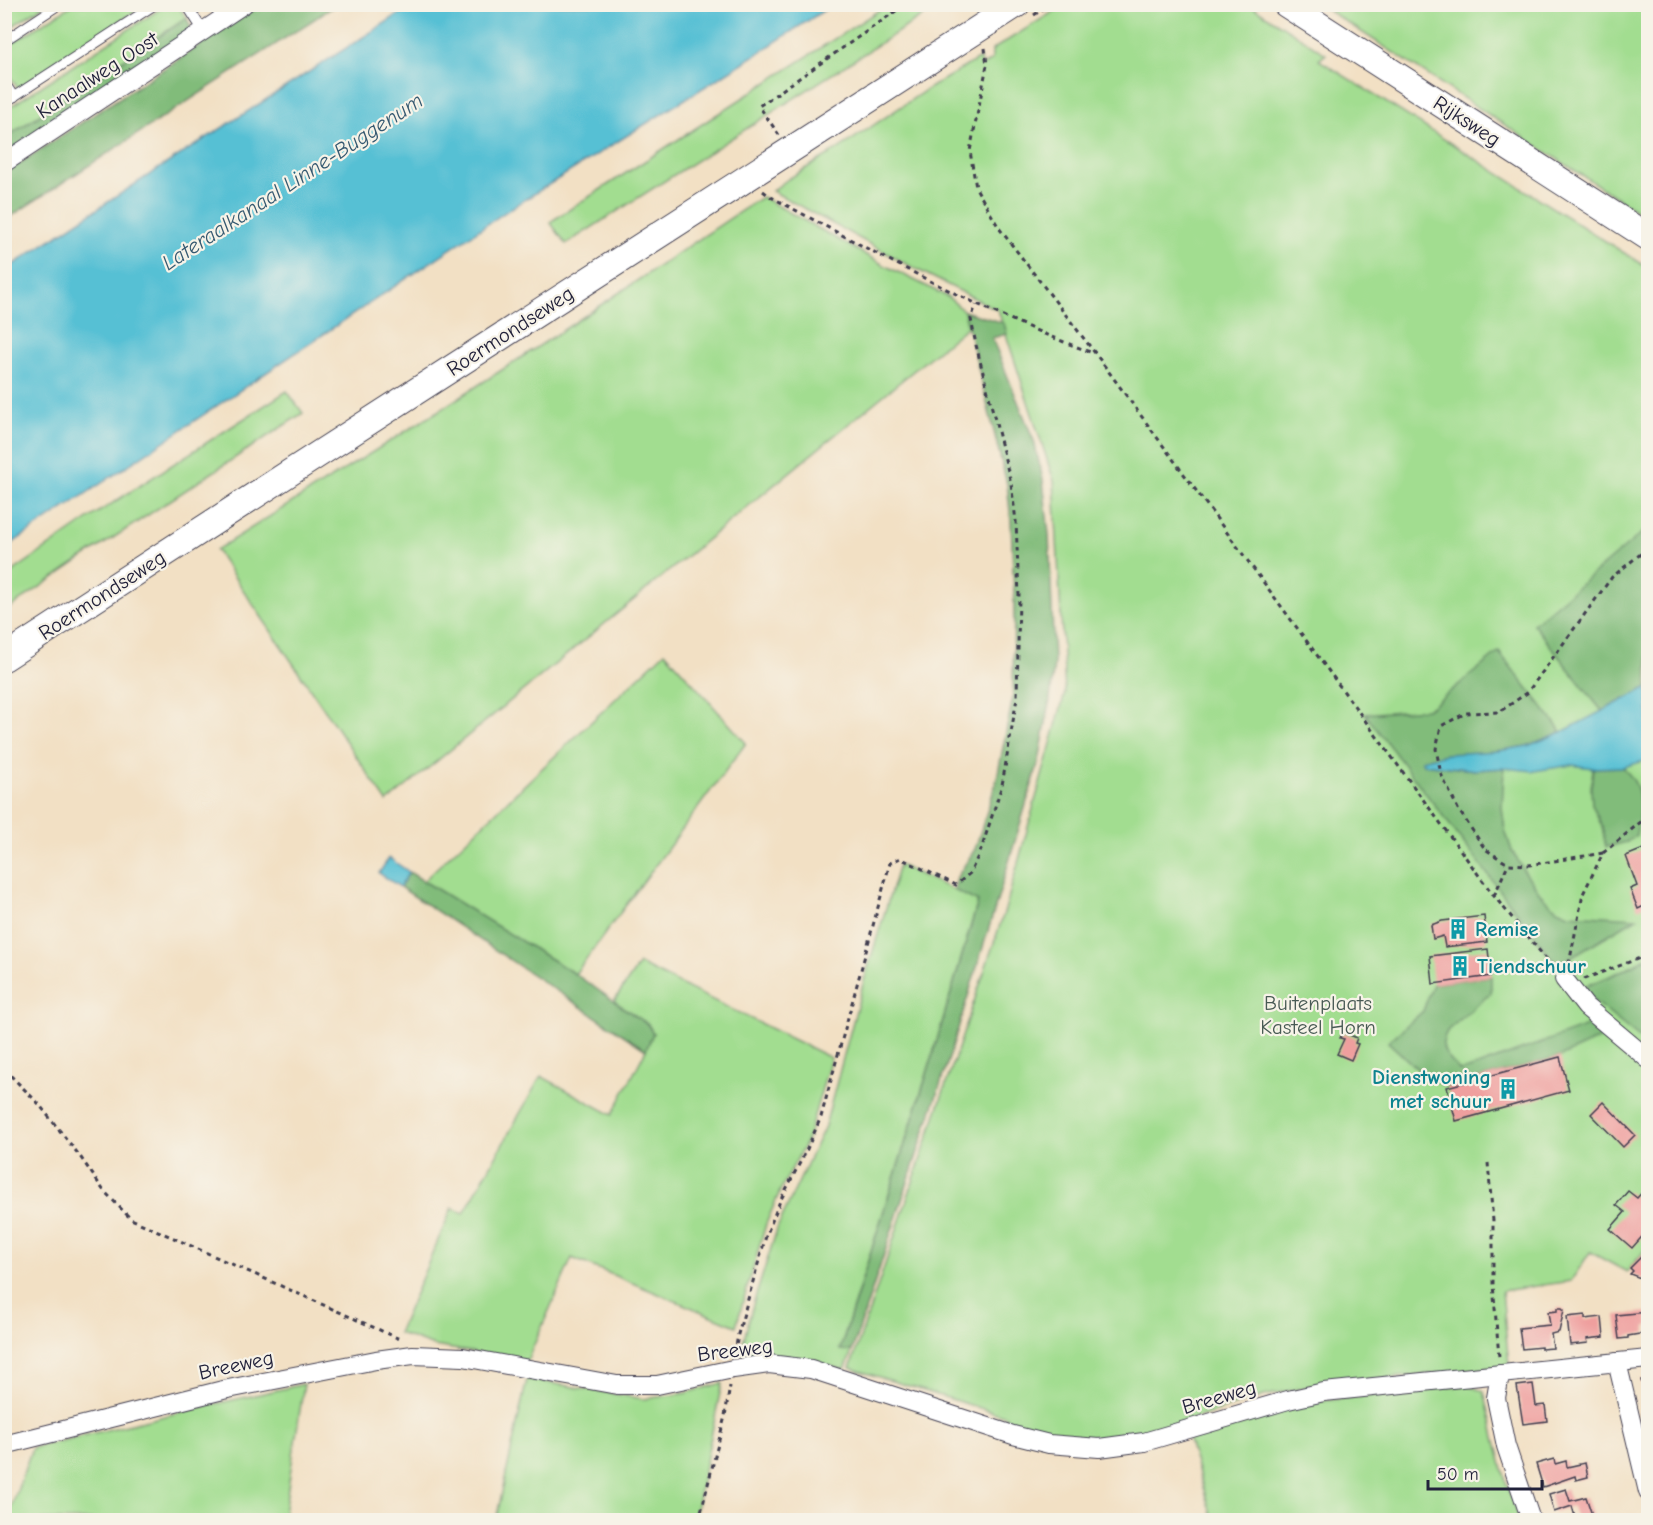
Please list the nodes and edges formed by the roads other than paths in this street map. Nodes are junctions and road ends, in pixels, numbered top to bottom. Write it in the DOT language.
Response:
graph roads {
  1 [pos="60,4"];
  2 [pos="156,4"];
  3 [pos="186,4"];
  4 [pos="244,4"];
  5 [pos="1017,4"];
  6 [pos="1286,4"];
  7 [pos="204,32"];
  8 [pos="4,41"];
  9 [pos="4,82"];
  10 [pos="14,97"];
  11 [pos="4,104"];
  12 [pos="4,163"];
  13 [pos="1648,237"];
  14 [pos="4,658"];
  15 [pos="1564,978"];
  16 [pos="1648,1059"];
  17 [pos="1648,1359"];
  18 [pos="1617,1362"];
  19 [pos="1500,1374"];
  20 [pos="4,1445"];
  21 [pos="1648,1492"];
  22 [pos="1531,1521"];
  1 -- 8 [label="lane"];
  2 -- 10 [label="lane"];
  3 -- 7 [label="lane"];
  4 -- 7 [label="street, Kanaalweg Oost"];
  5 -- 14 [label="main road, Roermondseweg"];
  6 -- 13 [label="main road, Rijksweg"];
  7 -- 12 [label="street, Kanaalweg Oost"];
  9 -- 10 [label="lane"];
  10 -- 11 [label="lane"];
  15 -- 16 [label="street"];
  17 -- 18 [label="street, Breeweg"];
  18 -- 19 [label="street, Breeweg"];
  18 -- 21 [label="street"];
  19 -- 20 [label="street, Breeweg"];
  19 -- 22 [label="street"];
}
